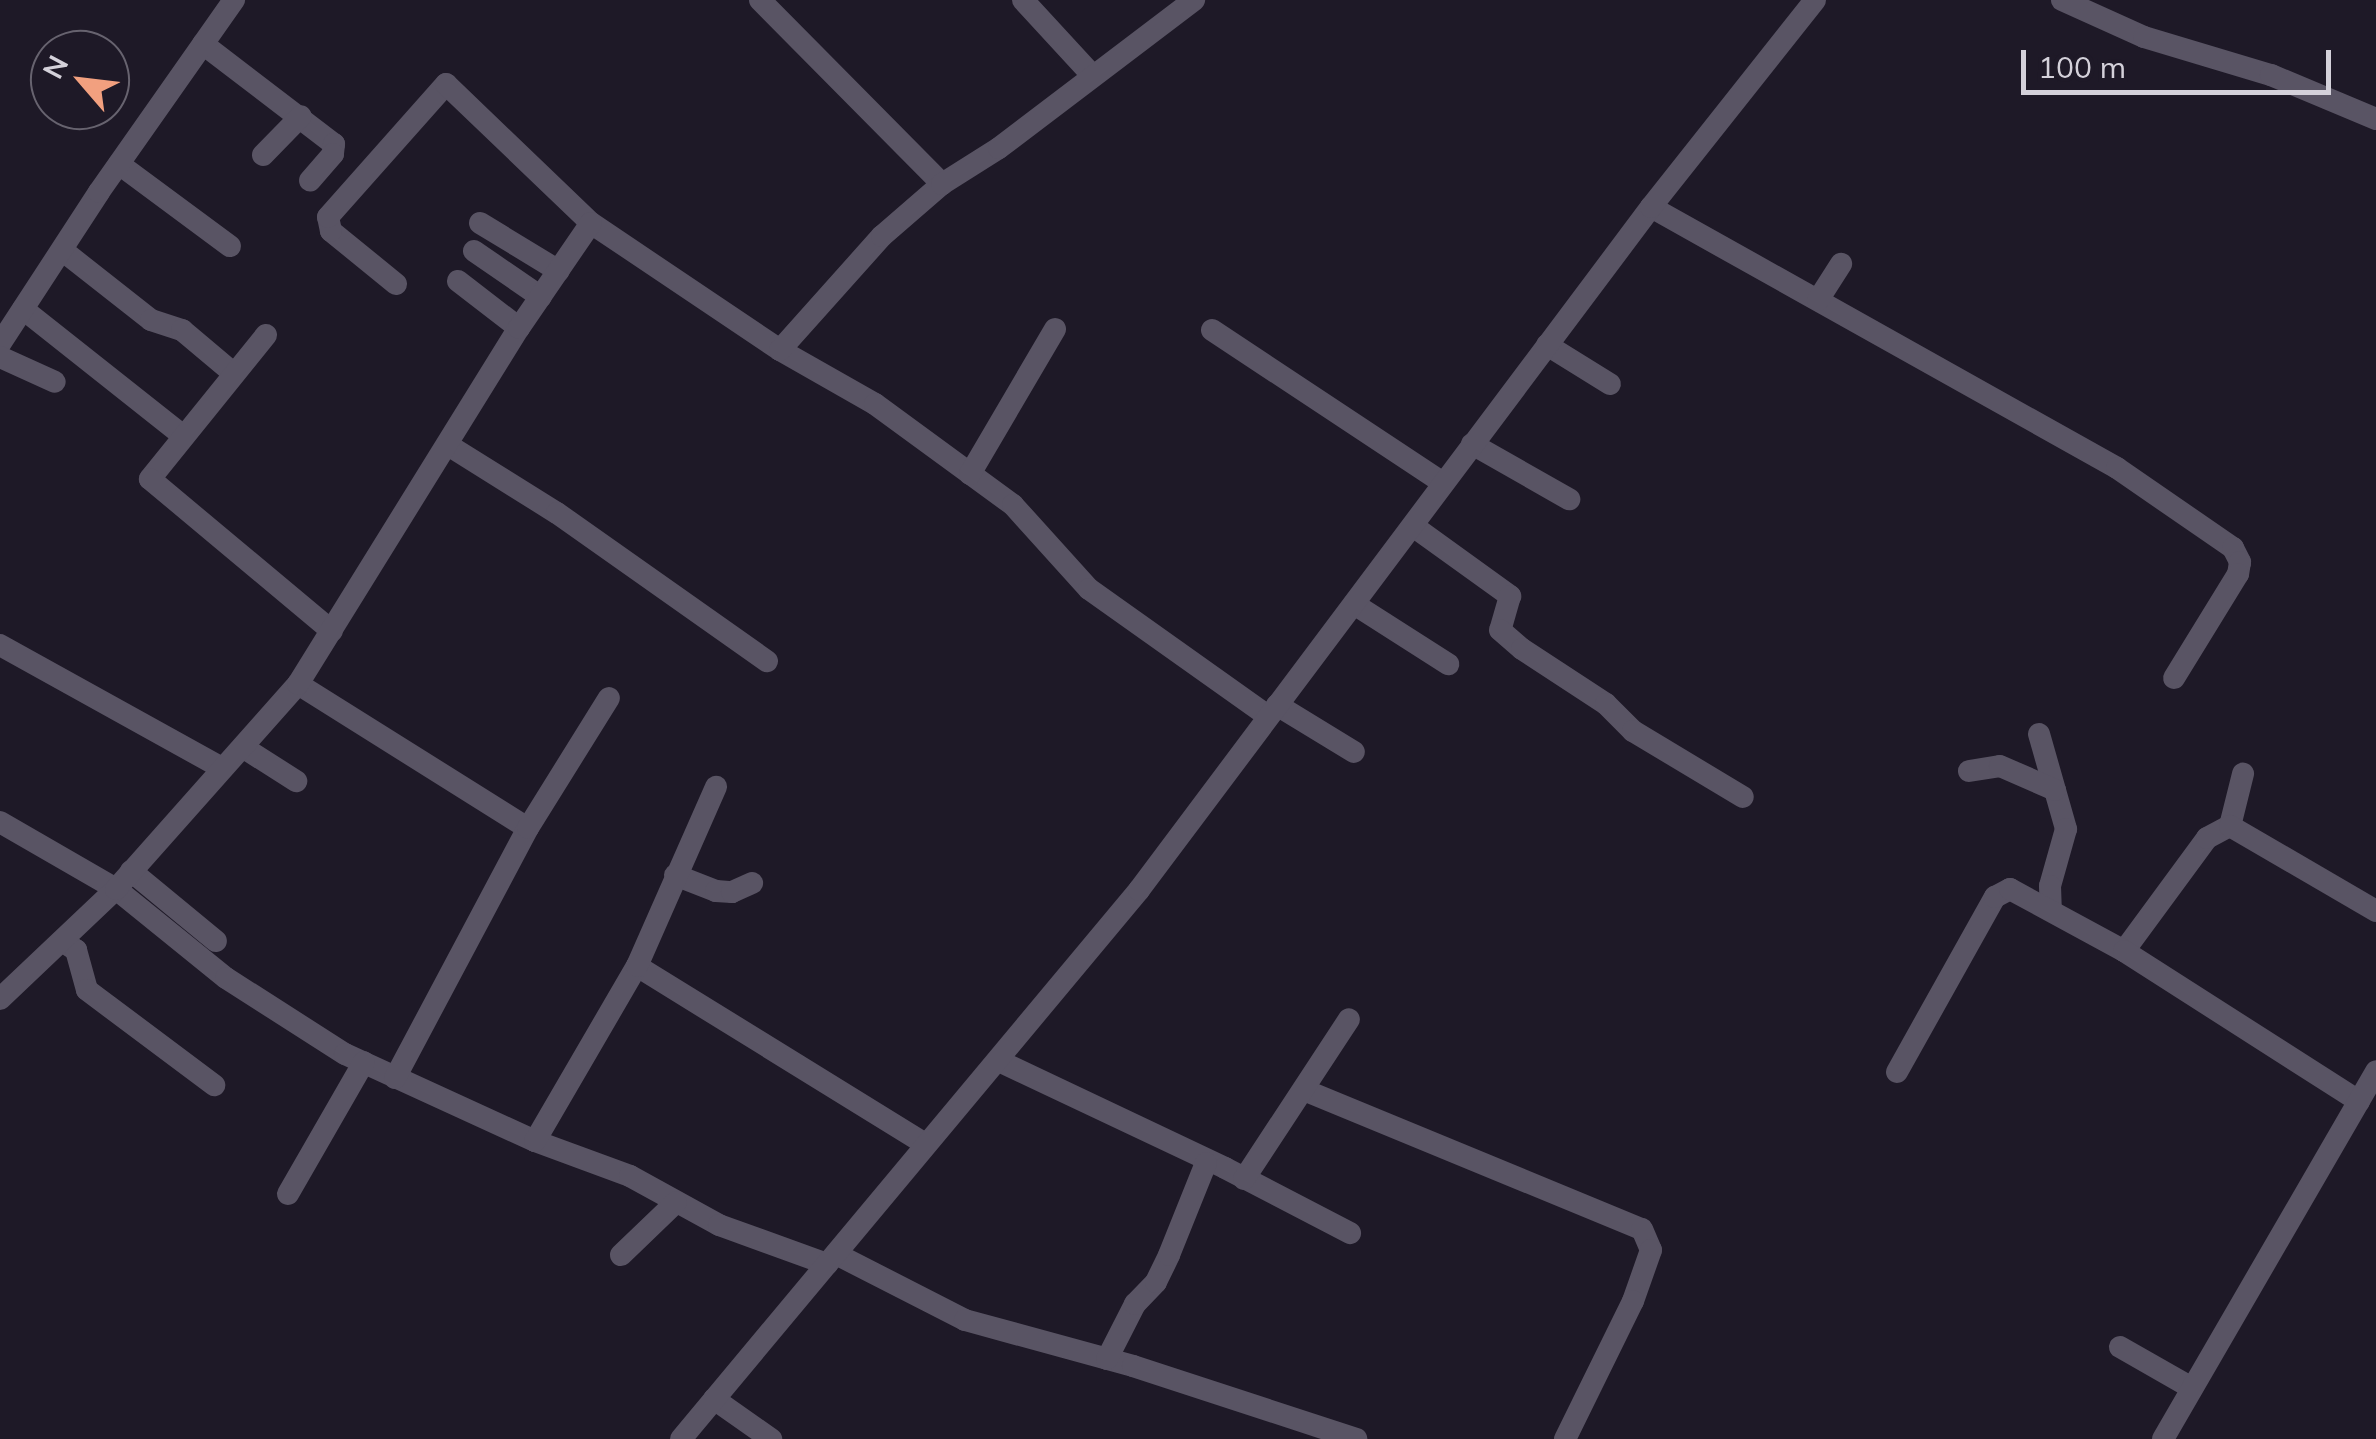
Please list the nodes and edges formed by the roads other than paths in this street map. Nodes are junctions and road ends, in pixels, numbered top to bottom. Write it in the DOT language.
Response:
graph roads {
  1 [pos="234,0"];
  2 [pos="760,0"];
  3 [pos="1023,0"];
  4 [pos="1194,0"];
  5 [pos="1814,0"];
  6 [pos="2062,0"];
  7 [pos="203,44"];
  8 [pos="1093,76"];
  9 [pos="300,116"];
  10 [pos="2376,118"];
  11 [pos="262,155"];
  12 [pos="119,164"];
  13 [pos="310,180"];
  14 [pos="942,184"];
  15 [pos="1651,207"];
  16 [pos="480,223"];
  17 [pos="591,223"];
  18 [pos="230,246"];
  19 [pos="62,250"];
  20 [pos="474,251"];
  21 [pos="1841,264"];
  22 [pos="559,271"];
  23 [pos="458,281"];
  24 [pos="396,284"];
  25 [pos="541,298"];
  26 [pos="1818,300"];
  27 [pos="23,309"];
  28 [pos="519,328"];
  29 [pos="1056,329"];
  30 [pos="1212,330"];
  31 [pos="266,335"];
  32 [pos="0,344"];
  33 [pos="1547,345"];
  34 [pos="780,350"];
  35 [pos="0,357"];
  36 [pos="233,374"];
  37 [pos="55,382"];
  38 [pos="1610,384"];
  39 [pos="183,436"];
  40 [pos="1472,444"];
  41 [pos="448,445"];
  42 [pos="970,474"];
  43 [pos="1443,483"];
  44 [pos="1569,499"];
  45 [pos="1413,526"];
  46 [pos="1354,604"];
  47 [pos="332,630"];
  48 [pos="0,645"];
  49 [pos="768,661"];
  50 [pos="1448,664"];
  51 [pos="2174,678"];
  52 [pos="298,684"];
  53 [pos="610,698"];
  54 [pos="1273,711"];
  55 [pos="2039,734"];
  56 [pos="244,748"];
  57 [pos="1354,752"];
  58 [pos="222,768"];
  59 [pos="1970,771"];
  60 [pos="2243,774"];
  61 [pos="296,781"];
  62 [pos="716,787"];
  63 [pos="2055,790"];
  64 [pos="1743,797"];
  65 [pos="0,822"];
  66 [pos="2230,826"];
  67 [pos="528,828"];
  68 [pos="131,870"];
  69 [pos="675,875"];
  70 [pos="752,883"];
  71 [pos="116,890"];
  72 [pos="2051,910"];
  73 [pos="2376,910"];
  74 [pos="62,941"];
  75 [pos="216,941"];
  76 [pos="2124,951"];
  77 [pos="637,966"];
  78 [pos="0,999"];
  79 [pos="1350,1019"];
  80 [pos="364,1062"];
  81 [pos="999,1062"];
  82 [pos="2376,1071"];
  83 [pos="1897,1072"];
  84 [pos="396,1078"];
  85 [pos="214,1084"];
  86 [pos="1304,1090"];
  87 [pos="2359,1101"];
  88 [pos="535,1141"];
  89 [pos="924,1144"];
  90 [pos="1206,1163"];
  91 [pos="1244,1179"];
  92 [pos="288,1194"];
  93 [pos="676,1202"];
  94 [pos="1350,1233"];
  95 [pos="622,1255"];
  96 [pos="832,1259"];
  97 [pos="2120,1348"];
  98 [pos="1107,1359"];
  99 [pos="2192,1388"];
  100 [pos="714,1400"];
  101 [pos="681,1439"];
  102 [pos="771,1439"];
  103 [pos="1356,1439"];
  104 [pos="1565,1439"];
  105 [pos="2163,1439"];
  1 -- 7 [label="street"];
  2 -- 14 [label="street"];
  3 -- 8 [label="street"];
  4 -- 8 [label="street"];
  5 -- 15 [label="street"];
  6 -- 10 [label="street"];
  7 -- 9 [label="street"];
  7 -- 12 [label="street"];
  8 -- 14 [label="street"];
  9 -- 11 [label="street"];
  9 -- 13 [label="street"];
  12 -- 18 [label="street"];
  12 -- 19 [label="street"];
  14 -- 34 [label="street"];
  15 -- 26 [label="street"];
  15 -- 33 [label="street"];
  16 -- 22 [label="street"];
  17 -- 22 [label="street"];
  17 -- 24 [label="street"];
  17 -- 34 [label="street"];
  19 -- 27 [label="street"];
  19 -- 36 [label="street"];
  20 -- 25 [label="street"];
  21 -- 26 [label="street"];
  22 -- 25 [label="street"];
  23 -- 28 [label="street"];
  25 -- 28 [label="street"];
  26 -- 51 [label="street"];
  27 -- 32 [label="street"];
  27 -- 39 [label="street"];
  28 -- 41 [label="street"];
  29 -- 42 [label="street"];
  30 -- 43 [label="street"];
  31 -- 36 [label="street"];
  33 -- 38 [label="street"];
  33 -- 40 [label="street"];
  34 -- 42 [label="street"];
  35 -- 37 [label="street"];
  36 -- 39 [label="street"];
  39 -- 47 [label="street"];
  40 -- 43 [label="street"];
  40 -- 44 [label="street"];
  41 -- 47 [label="street"];
  41 -- 49 [label="street"];
  42 -- 54 [label="street"];
  43 -- 45 [label="street"];
  45 -- 46 [label="street"];
  45 -- 64 [label="street"];
  46 -- 50 [label="street"];
  46 -- 54 [label="street"];
  47 -- 52 [label="street"];
  48 -- 58 [label="street"];
  52 -- 56 [label="street"];
  52 -- 67 [label="street"];
  53 -- 67 [label="street"];
  54 -- 57 [label="street"];
  54 -- 81 [label="street"];
  55 -- 63 [label="street"];
  56 -- 58 [label="street"];
  56 -- 61 [label="street"];
  58 -- 68 [label="street"];
  59 -- 63 [label="street"];
  60 -- 66 [label="street"];
  62 -- 69 [label="street"];
  63 -- 72 [label="street"];
  65 -- 71 [label="street"];
  66 -- 73 [label="street"];
  66 -- 76 [label="street"];
  67 -- 84 [label="street"];
  68 -- 71 [label="street"];
  68 -- 75 [label="street"];
  69 -- 70 [label="street"];
  69 -- 77 [label="street"];
  71 -- 74 [label="street"];
  71 -- 80 [label="street"];
  72 -- 76 [label="street"];
  72 -- 83 [label="street"];
  74 -- 78 [label="street"];
  74 -- 85 [label="street"];
  76 -- 87 [label="street"];
  77 -- 88 [label="street"];
  77 -- 89 [label="street"];
  79 -- 86 [label="street"];
  80 -- 84 [label="street"];
  80 -- 92 [label="street"];
  81 -- 89 [label="street"];
  81 -- 90 [label="street"];
  82 -- 87 [label="street"];
  84 -- 88 [label="street"];
  86 -- 91 [label="street"];
  86 -- 104 [label="street"];
  87 -- 99 [label="street"];
  88 -- 93 [label="street"];
  89 -- 96 [label="street"];
  90 -- 91 [label="street"];
  90 -- 98 [label="street"];
  91 -- 94 [label="street"];
  93 -- 95 [label="street"];
  93 -- 96 [label="street"];
  96 -- 98 [label="street"];
  96 -- 100 [label="street"];
  97 -- 99 [label="street"];
  98 -- 103 [label="street"];
  99 -- 105 [label="street"];
  100 -- 101 [label="street"];
  100 -- 102 [label="street"];
}
